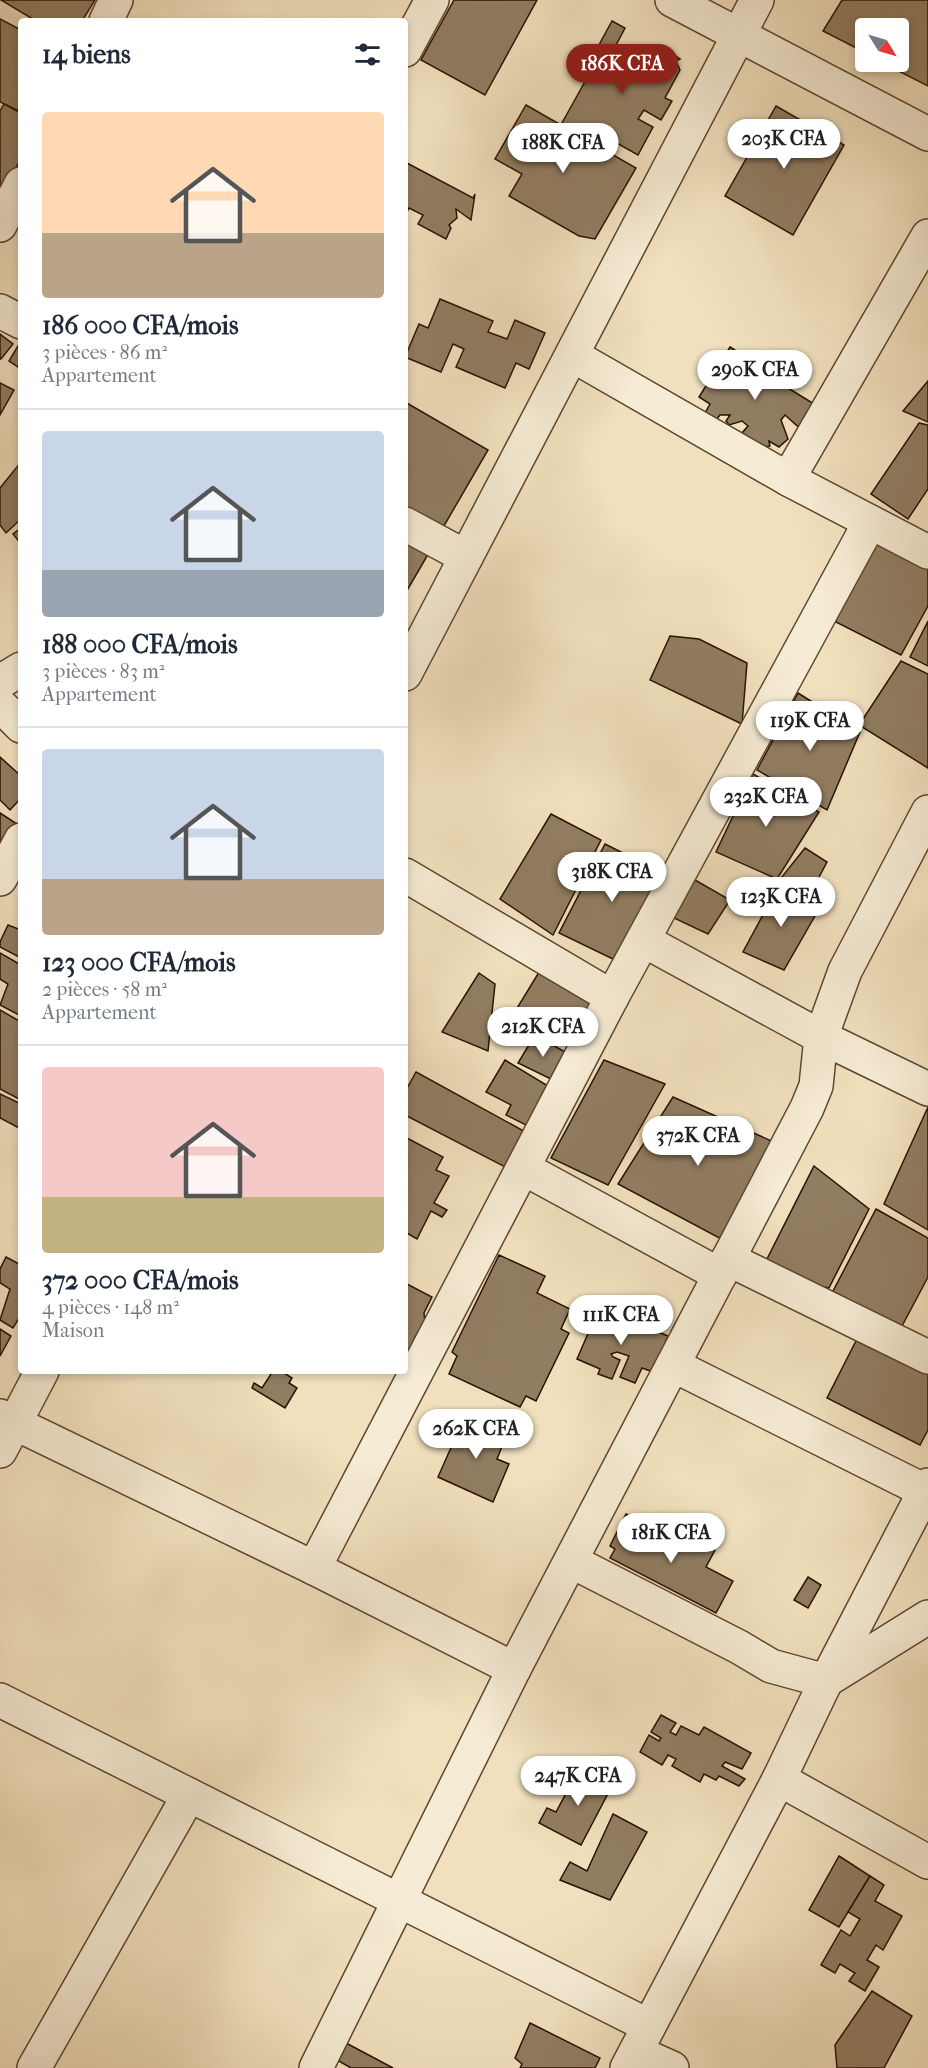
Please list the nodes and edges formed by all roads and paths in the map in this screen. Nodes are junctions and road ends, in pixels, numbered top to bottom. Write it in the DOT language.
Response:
graph roads {
  1 [pos="116,0"];
  2 [pos="432,0"];
  3 [pos="672,0"];
  4 [pos="757,0"];
  5 [pos="107,18"];
  6 [pos="738,35"];
  7 [pos="408,44"];
  8 [pos="928,134"];
  9 [pos="18,190"];
  10 [pos="0,225"];
  11 [pos="928,236"];
  12 [pos="0,311"];
  13 [pos="18,320"];
  14 [pos="572,355"];
  15 [pos="788,479"];
  16 [pos="870,522"];
  17 [pos="408,526"];
  18 [pos="928,552"];
  19 [pos="466,557"];
  20 [pos="408,668"];
  21 [pos="18,671"];
  22 [pos="0,682"];
  23 [pos="0,705"];
  24 [pos="18,723"];
  25 [pos="928,812"];
  26 [pos="18,846"];
  27 [pos="408,877"];
  28 [pos="0,879"];
  29 [pos="643,940"];
  30 [pos="612,997"];
  31 [pos="821,1037"];
  32 [pos="928,1089"];
  33 [pos="523,1167"];
  34 [pos="724,1267"];
  35 [pos="928,1357"];
  36 [pos="673,1365"];
  37 [pos="40,1374"];
  38 [pos="5,1430"];
  39 [pos="927,1488"];
  40 [pos="571,1561"];
  41 [pos="314,1568"];
  42 [pos="928,1617"];
  43 [pos="514,1669"];
  44 [pos="826,1681"];
  45 [pos="0,1700"];
  46 [pos="779,1779"];
  47 [pos="189,1795"];
  48 [pos="928,1862"];
  49 [pos="398,1900"];
  50 [pos="637,2049"];
  51 [pos="34,2068"];
  52 [pos="316,2068"];
  53 [pos="672,2068"];
  1 -- 5 [label="street"];
  2 -- 7 [label="street"];
  3 -- 6 [label="street"];
  4 -- 6 [label="street"];
  6 -- 8 [label="street"];
  6 -- 14 [label="street"];
  9 -- 10 [label="street"];
  11 -- 15 [label="street"];
  12 -- 13 [label="street"];
  14 -- 15 [label="street"];
  14 -- 19 [label="street"];
  15 -- 16 [label="street"];
  16 -- 18 [label="street"];
  16 -- 29 [label="street"];
  17 -- 19 [label="street"];
  19 -- 20 [label="street"];
  21 -- 22 [label="street"];
  23 -- 24 [label="street"];
  25 -- 31 [label="street"];
  26 -- 28 [label="street"];
  27 -- 30 [label="street"];
  29 -- 30 [label="street"];
  29 -- 31 [label="street"];
  30 -- 33 [label="street"];
  31 -- 32 [label="street"];
  31 -- 34 [label="street"];
  33 -- 34 [label="street"];
  33 -- 41 [label="street"];
  34 -- 35 [label="street"];
  34 -- 36 [label="street"];
  36 -- 39 [label="street"];
  36 -- 40 [label="street"];
  37 -- 38 [label="street"];
  38 -- 41 [label="street"];
  39 -- 44 [label="street"];
  40 -- 43 [label="street"];
  40 -- 44 [label="street"];
  41 -- 43 [label="street"];
  42 -- 44 [label="street"];
  43 -- 49 [label="street"];
  44 -- 46 [label="street"];
  45 -- 47 [label="street"];
  46 -- 48 [label="street"];
  46 -- 50 [label="street"];
  47 -- 49 [label="street"];
  47 -- 51 [label="street"];
  49 -- 50 [label="street"];
  49 -- 52 [label="street"];
  50 -- 53 [label="street"];
}
